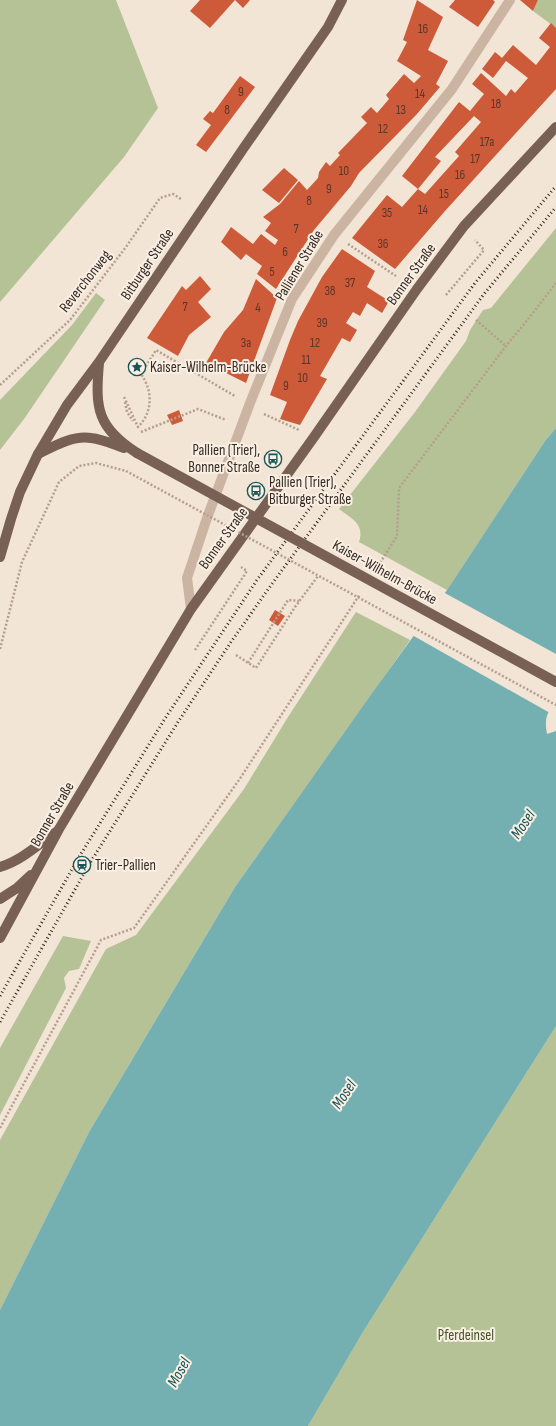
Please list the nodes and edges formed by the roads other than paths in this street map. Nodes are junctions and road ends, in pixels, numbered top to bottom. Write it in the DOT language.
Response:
graph roads {
  1 [pos="342,0"];
  2 [pos="510,0"];
  3 [pos="556,127"];
  4 [pos="99,362"];
  5 [pos="137,453"];
  6 [pos="38,454"];
  7 [pos="0,557"];
  8 [pos="192,609"];
  9 [pos="556,682"];
  10 [pos="59,830"];
  11 [pos="0,867"];
  12 [pos="38,868"];
  13 [pos="0,899"];
  14 [pos="0,938"];
  1 -- 4 [label="main road, Bitburger Straße"];
  2 -- 8 [label="street, Palliener Straße"];
  3 -- 8 [label="main road, Bonner Straße"];
  4 -- 5 [label="main road, Kaiser-Wilhelm-Brücke"];
  4 -- 6 [label="main road, Bitburger Straße"];
  5 -- 6 [label="main road, Kaiser-Wilhelm-Brücke"];
  5 -- 9 [label="main road, Kaiser-Wilhelm-Brücke, bridge"];
  6 -- 7 [label="main road, Bitburger Straße"];
  8 -- 10 [label="main road, Bonner Straße"];
  10 -- 11 [label="main road"];
  10 -- 12 [label="main road, Bonner Straße"];
  12 -- 13 [label="main road"];
  12 -- 14 [label="main road, Bonner Straße"];
}
